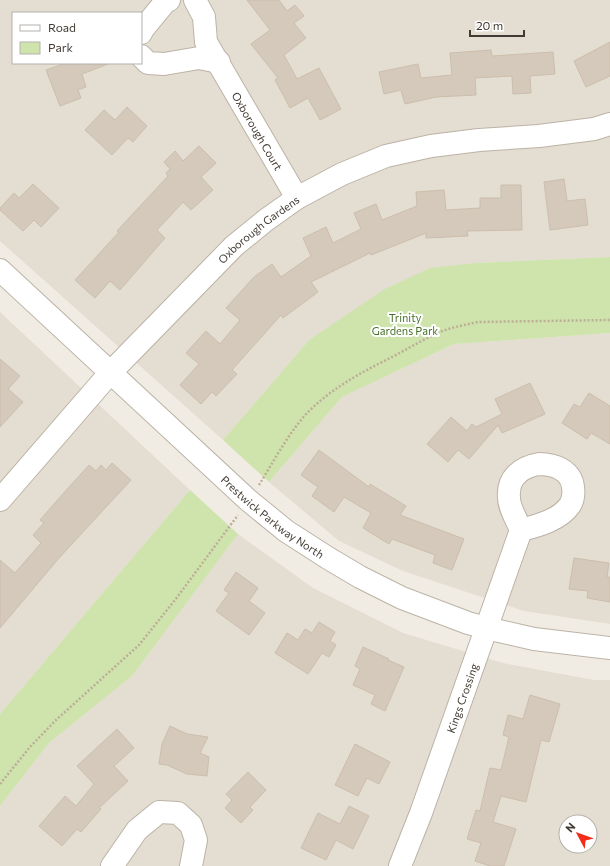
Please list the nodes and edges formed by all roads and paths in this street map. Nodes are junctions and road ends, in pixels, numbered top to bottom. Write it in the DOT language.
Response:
graph roads {
  1 [pos="169,0"];
  2 [pos="195,0"];
  3 [pos="142,32"];
  4 [pos="142,57"];
  5 [pos="219,62"];
  6 [pos="610,124"];
  7 [pos="296,198"];
  8 [pos="0,270"];
  9 [pos="610,320"];
  10 [pos="110,373"];
  11 [pos="257,487"];
  12 [pos="0,500"];
  13 [pos="239,514"];
  14 [pos="521,530"];
  15 [pos="486,628"];
  16 [pos="610,648"];
  17 [pos="0,784"];
  18 [pos="112,866"];
  19 [pos="191,866"];
  20 [pos="400,866"];
  1 -- 3 [label="street"];
  2 -- 5 [label="street, Oxborough Court"];
  4 -- 5 [label="street"];
  5 -- 7 [label="street, Oxborough Court"];
  6 -- 7 [label="street, Oxborough Gardens"];
  7 -- 10 [label="street, Oxborough Gardens"];
  8 -- 10 [label="street, Prestwick Parkway North"];
  9 -- 11 [label="path"];
  10 -- 12 [label="street, Oxborough Gardens"];
  10 -- 15 [label="street, Prestwick Parkway North"];
  13 -- 17 [label="path"];
  14 -- 15 [label="street, Kings Crossing"];
  15 -- 16 [label="street, Prestwick Parkway North"];
  15 -- 20 [label="street, Kings Crossing"];
  18 -- 19 [label="street"];
}
